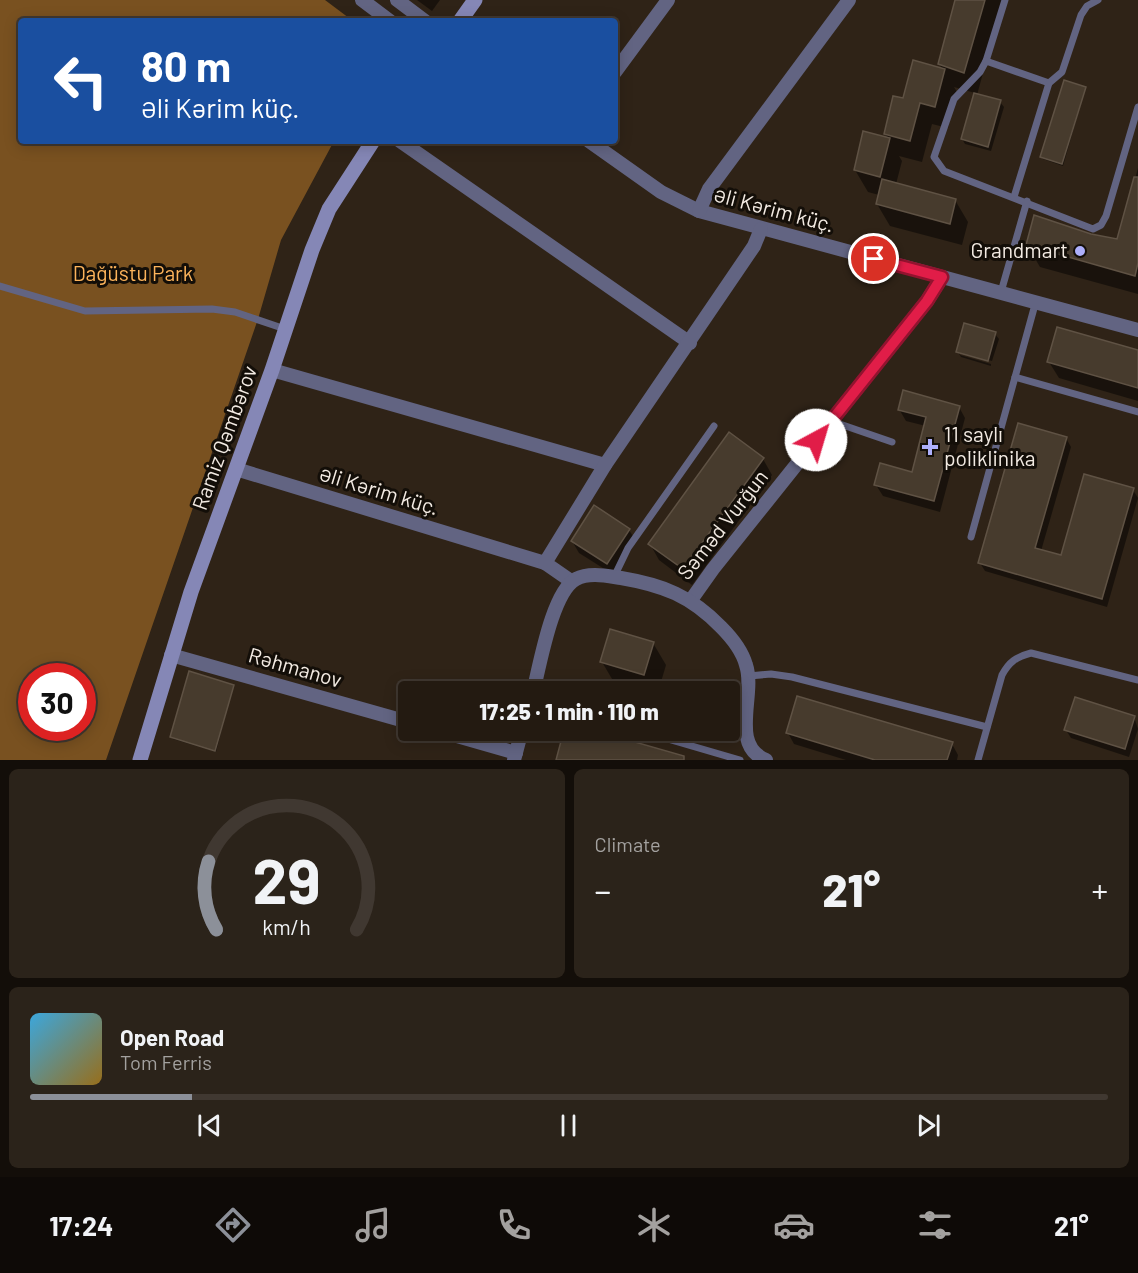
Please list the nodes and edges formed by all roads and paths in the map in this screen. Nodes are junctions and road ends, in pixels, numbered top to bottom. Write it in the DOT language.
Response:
graph roads {
  1 [pos="362,0"];
  2 [pos="397,0"];
  3 [pos="475,0"];
  4 [pos="668,0"];
  5 [pos="849,0"];
  6 [pos="1005,0"];
  7 [pos="1098,0"];
  8 [pos="386,18"];
  9 [pos="421,18"];
  10 [pos="462,18"];
  11 [pos="986,60"];
  12 [pos="618,68"];
  13 [pos="1049,83"];
  14 [pos="1138,107"];
  15 [pos="371,144"];
  16 [pos="404,144"];
  17 [pos="593,144"];
  18 [pos="1014,197"];
  19 [pos="1027,201"];
  20 [pos="699,211"];
  21 [pos="761,229"];
  22 [pos="942,277"];
  23 [pos="0,286"];
  24 [pos="1001,292"];
  25 [pos="1036,301"];
  26 [pos="286,329"];
  27 [pos="1138,330"];
  28 [pos="690,343"];
  29 [pos="272,370"];
  30 [pos="1015,377"];
  31 [pos="1138,412"];
  32 [pos="831,421"];
  33 [pos="714,426"];
  34 [pos="892,442"];
  35 [pos="605,465"];
  36 [pos="236,469"];
  37 [pos="971,537"];
  38 [pos="545,563"];
  39 [pos="614,577"];
  40 [pos="571,581"];
  41 [pos="691,600"];
  42 [pos="171,655"];
  43 [pos="749,676"];
  44 [pos="1138,680"];
  45 [pos="536,681"];
  46 [pos="398,719"];
  47 [pos="987,727"];
  48 [pos="468,741"];
  49 [pos="519,741"];
  50 [pos="681,741"];
  51 [pos="515,757"];
  52 [pos="746,757"];
  53 [pos="140,760"];
  54 [pos="766,760"];
  55 [pos="978,760"];
  1 -- 8 [label="street"];
  2 -- 9 [label="street"];
  3 -- 10 [label="main road"];
  4 -- 12 [label="street"];
  5 -- 20 [label="street"];
  6 -- 11 [label="lane"];
  7 -- 13 [label="lane"];
  11 -- 13 [label="lane"];
  11 -- 18 [label="lane"];
  13 -- 18 [label="lane"];
  14 -- 19 [label="lane"];
  15 -- 26 [label="main road, Ramiz Qəmbərov"];
  16 -- 28 [label="street"];
  17 -- 20 [label="street, Əli Kərim küç."];
  18 -- 19 [label="lane"];
  19 -- 24 [label="lane"];
  20 -- 21 [label="street, Əli Kərim küç."];
  21 -- 22 [label="street, Əli Kərim küç."];
  21 -- 28 [label="street"];
  22 -- 24 [label="street, Əli Kərim küç."];
  22 -- 32 [label="street, Səməd Vurğun"];
  23 -- 26 [label="lane"];
  24 -- 25 [label="street, Əli Kərim küç."];
  25 -- 27 [label="street, Əli Kərim küç."];
  25 -- 30 [label="lane"];
  26 -- 29 [label="main road, Ramiz Qəmbərov"];
  28 -- 35 [label="street"];
  29 -- 35 [label="street"];
  29 -- 36 [label="main road, Ramiz Qəmbərov"];
  30 -- 31 [label="lane"];
  30 -- 37 [label="lane"];
  32 -- 34 [label="lane"];
  32 -- 41 [label="street, Səməd Vurğun"];
  33 -- 39 [label="lane"];
  35 -- 38 [label="street"];
  36 -- 38 [label="street, Əli Kərim küç."];
  36 -- 42 [label="main road, Ramiz Qəmbərov"];
  38 -- 40 [label="street, Əli Kərim küç."];
  39 -- 40 [label="street"];
  39 -- 41 [label="street"];
  40 -- 45 [label="street"];
  41 -- 43 [label="street"];
  42 -- 46 [label="street, Rəhmanov"];
  42 -- 53 [label="main road, Ramiz Qəmbərov"];
  43 -- 47 [label="lane"];
  43 -- 52 [label="street"];
  44 -- 47 [label="lane"];
  47 -- 55 [label="lane"];
  48 -- 51 [label="street"];
  49 -- 51 [label="street"];
  50 -- 52 [label="lane"];
  52 -- 54 [label="street"];
}
